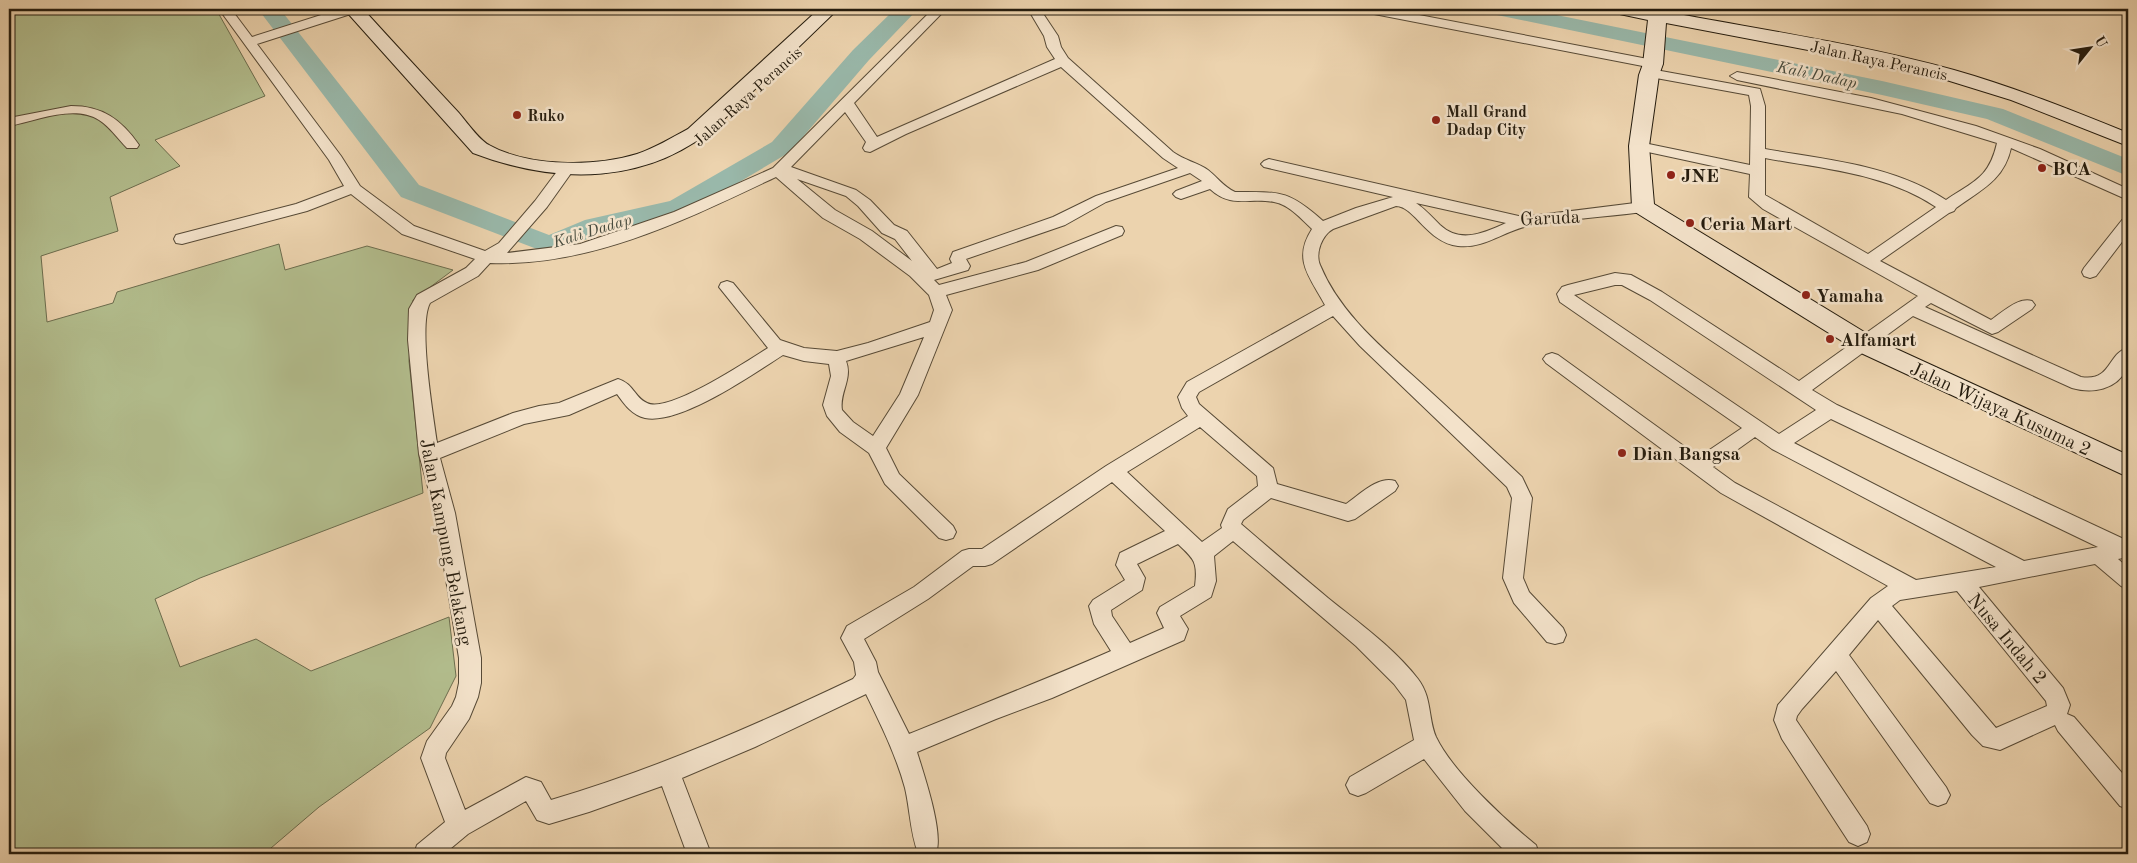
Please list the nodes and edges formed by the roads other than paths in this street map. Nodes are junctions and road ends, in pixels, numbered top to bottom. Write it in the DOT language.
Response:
graph roads {
  1 [pos="224,9"];
  2 [pos="829,9"];
  3 [pos="842,9"];
  4 [pos="940,9"];
  5 [pos="1034,9"];
  6 [pos="1369,9"];
  7 [pos="1621,9"];
  8 [pos="347,10"];
  9 [pos="1655,15"];
  10 [pos="249,42"];
  11 [pos="1063,62"];
  12 [pos="1653,62"];
  13 [pos="1693,80"];
  14 [pos="1755,92"];
  15 [pos="846,102"];
  16 [pos="9,122"];
  17 [pos="2128,131"];
  18 [pos="2128,140"];
  19 [pos="2004,144"];
  20 [pos="132,145"];
  21 [pos="1639,146"];
  22 [pos="1758,152"];
  23 [pos="1269,164"];
  24 [pos="1190,168"];
  25 [pos="780,170"];
  26 [pos="1758,171"];
  27 [pos="563,173"];
  28 [pos="1214,182"];
  29 [pos="353,188"];
  30 [pos="1181,194"];
  31 [pos="2128,195"];
  32 [pos="541,204"];
  33 [pos="1643,207"];
  34 [pos="1948,208"];
  35 [pos="1523,222"];
  36 [pos="2128,224"];
  37 [pos="1321,228"];
  38 [pos="1116,231"];
  39 [pos="182,239"];
  40 [pos="486,257"];
  41 [pos="1870,260"];
  42 [pos="2090,272"];
  43 [pos="727,287"];
  44 [pos="936,292"];
  45 [pos="1930,295"];
  46 [pos="2026,305"];
  47 [pos="1334,307"];
  48 [pos="1912,308"];
  49 [pos="936,326"];
  50 [pos="1864,344"];
  51 [pos="781,348"];
  52 [pos="2128,354"];
  53 [pos="835,357"];
  54 [pos="1552,359"];
  55 [pos="1800,390"];
  56 [pos="1830,410"];
  57 [pos="1202,417"];
  58 [pos="1755,428"];
  59 [pos="1779,444"];
  60 [pos="876,448"];
  61 [pos="430,454"];
  62 [pos="1699,467"];
  63 [pos="2128,467"];
  64 [pos="1113,471"];
  65 [pos="1388,486"];
  66 [pos="1268,490"];
  67 [pos="1234,530"];
  68 [pos="946,532"];
  69 [pos="1180,533"];
  70 [pos="2127,549"];
  71 [pos="1202,551"];
  72 [pos="2099,555"];
  73 [pos="2022,570"];
  74 [pos="2128,580"];
  75 [pos="1962,582"];
  76 [pos="1914,589"];
  77 [pos="1878,604"];
  78 [pos="1555,635"];
  79 [pos="1836,654"];
  80 [pos="1126,655"];
  81 [pos="868,675"];
  82 [pos="2066,724"];
  83 [pos="1428,744"];
  84 [pos="904,747"];
  85 [pos="668,771"];
  86 [pos="1358,785"];
  87 [pos="1938,795"];
  88 [pos="2128,798"];
  89 [pos="459,826"];
  90 [pos="1858,834"];
  91 [pos="927,844"];
  92 [pos="426,854"];
  93 [pos="699,854"];
  94 [pos="1526,854"];
  1 -- 10 [label="street"];
  2 -- 27 [label="street, Jalan Raya Perancis"];
  3 -- 27 [label="street, Jalan Raya Perancis"];
  4 -- 15 [label="street"];
  5 -- 11 [label="street"];
  6 -- 12 [label="street"];
  7 -- 9 [label="street, Jalan Raya Perancis"];
  8 -- 10 [label="street"];
  8 -- 27 [label="street, Jalan Raya Perancis"];
  9 -- 12 [label="street"];
  9 -- 17 [label="street, Jalan Raya Perancis"];
  9 -- 18 [label="street, Jalan Raya Perancis"];
  10 -- 29 [label="street"];
  11 -- 15 [label="street"];
  11 -- 24 [label="street"];
  12 -- 13 [label="street"];
  12 -- 21 [label="street"];
  13 -- 14 [label="street"];
  13 -- 19 [label="street"];
  14 -- 19 [label="street"];
  14 -- 22 [label="street"];
  15 -- 25 [label="street"];
  16 -- 20 [label="street"];
  19 -- 31 [label="street"];
  19 -- 34 [label="street"];
  21 -- 26 [label="street"];
  21 -- 33 [label="street"];
  22 -- 26 [label="street"];
  22 -- 34 [label="street"];
  23 -- 35 [label="street, Garuda"];
  24 -- 25 [label="street"];
  24 -- 28 [label="street"];
  25 -- 40 [label="street"];
  25 -- 44 [label="street"];
  26 -- 41 [label="street"];
  27 -- 32 [label="street"];
  28 -- 30 [label="street"];
  28 -- 37 [label="street"];
  29 -- 39 [label="street"];
  29 -- 40 [label="street"];
  32 -- 40 [label="street, Jalan Kampung Belakang"];
  33 -- 35 [label="street, Garuda"];
  33 -- 50 [label="street, Jalan Wijaya Kusuma 2"];
  34 -- 41 [label="street"];
  35 -- 37 [label="street"];
  36 -- 42 [label="street"];
  37 -- 47 [label="street"];
  38 -- 44 [label="street"];
  40 -- 61 [label="street, Jalan Kampung Belakang"];
  41 -- 45 [label="street"];
  43 -- 51 [label="street"];
  44 -- 49 [label="street"];
  45 -- 46 [label="street"];
  45 -- 48 [label="street"];
  47 -- 57 [label="street"];
  47 -- 78 [label="street"];
  48 -- 50 [label="street"];
  48 -- 52 [label="street"];
  49 -- 53 [label="street"];
  49 -- 60 [label="street"];
  50 -- 55 [label="street"];
  50 -- 63 [label="street, Jalan Wijaya Kusuma 2"];
  51 -- 53 [label="street"];
  51 -- 61 [label="street"];
  53 -- 60 [label="street"];
  54 -- 62 [label="street"];
  55 -- 56 [label="street"];
  55 -- 58 [label="street"];
  56 -- 59 [label="street"];
  56 -- 70 [label="street"];
  57 -- 64 [label="street"];
  57 -- 66 [label="street"];
  58 -- 59 [label="street"];
  58 -- 62 [label="street"];
  59 -- 73 [label="street"];
  60 -- 68 [label="street"];
  61 -- 89 [label="street, Jalan Kampung Belakang"];
  62 -- 76 [label="street"];
  64 -- 69 [label="street"];
  64 -- 81 [label="street"];
  65 -- 66 [label="street"];
  66 -- 67 [label="street"];
  67 -- 71 [label="street"];
  67 -- 83 [label="street"];
  69 -- 71 [label="street"];
  69 -- 80 [label="street"];
  70 -- 72 [label="street"];
  71 -- 80 [label="street"];
  72 -- 73 [label="street"];
  72 -- 74 [label="street"];
  73 -- 75 [label="street"];
  75 -- 76 [label="street"];
  75 -- 77 [label="street, Nusa Indah 2"];
  76 -- 77 [label="street"];
  77 -- 79 [label="street"];
  79 -- 87 [label="street"];
  79 -- 90 [label="street"];
  80 -- 84 [label="street"];
  81 -- 84 [label="street"];
  81 -- 85 [label="street"];
  82 -- 88 [label="street"];
  83 -- 86 [label="street"];
  83 -- 94 [label="street"];
  84 -- 91 [label="street"];
  85 -- 89 [label="street"];
  85 -- 93 [label="street"];
  89 -- 92 [label="street"];
}
